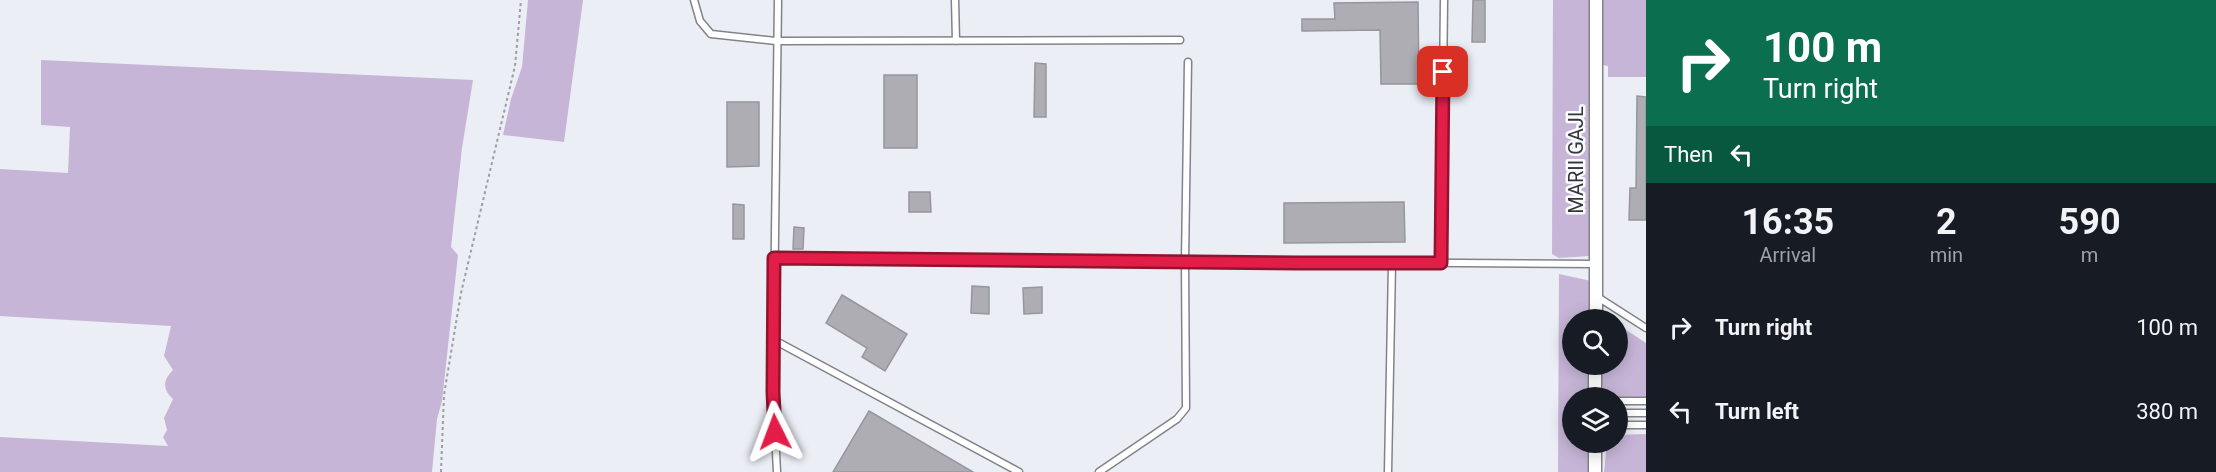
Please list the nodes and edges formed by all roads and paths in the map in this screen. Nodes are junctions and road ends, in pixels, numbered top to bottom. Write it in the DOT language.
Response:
graph roads {
  1 [pos="521,0"];
  2 [pos="694,0"];
  3 [pos="778,0"];
  4 [pos="955,0"];
  5 [pos="1444,0"];
  6 [pos="1596,0"];
  7 [pos="1180,40"];
  8 [pos="956,41"];
  9 [pos="776,42"];
  10 [pos="1188,62"];
  11 [pos="774,258"];
  12 [pos="1185,262"];
  13 [pos="1441,263"];
  14 [pos="1392,264"];
  15 [pos="1596,264"];
  16 [pos="1596,296"];
  17 [pos="1596,309"];
  18 [pos="1646,328"];
  19 [pos="774,340"];
  20 [pos="1628,401"];
  21 [pos="1646,401"];
  22 [pos="1628,413"];
  23 [pos="1646,413"];
  24 [pos="1646,425"];
  25 [pos="1628,426"];
  26 [pos="1595,453"];
  27 [pos="441,472"];
  28 [pos="777,472"];
  29 [pos="1019,472"];
  30 [pos="1099,472"];
  31 [pos="1388,472"];
  32 [pos="1595,472"];
  1 -- 27 [label="path"];
  2 -- 9 [label="lane"];
  3 -- 9 [label="lane"];
  4 -- 8 [label="lane"];
  5 -- 13 [label="lane"];
  6 -- 15 [label="street, MARII GAJL"];
  7 -- 8 [label="lane"];
  8 -- 9 [label="lane"];
  9 -- 11 [label="lane"];
  10 -- 12 [label="lane"];
  11 -- 12 [label="lane"];
  11 -- 19 [label="lane"];
  12 -- 14 [label="lane"];
  12 -- 30 [label="lane"];
  13 -- 14 [label="lane"];
  13 -- 15 [label="lane"];
  14 -- 31 [label="lane"];
  15 -- 16 [label="street, MARII GAJL"];
  16 -- 17 [label="street, MARII GAJL"];
  16 -- 18 [label="lane"];
  19 -- 28 [label="lane"];
  19 -- 29 [label="lane"];
  20 -- 21 [label="lane"];
  22 -- 23 [label="lane"];
  24 -- 25 [label="lane"];
  26 -- 32 [label="street"];
}
